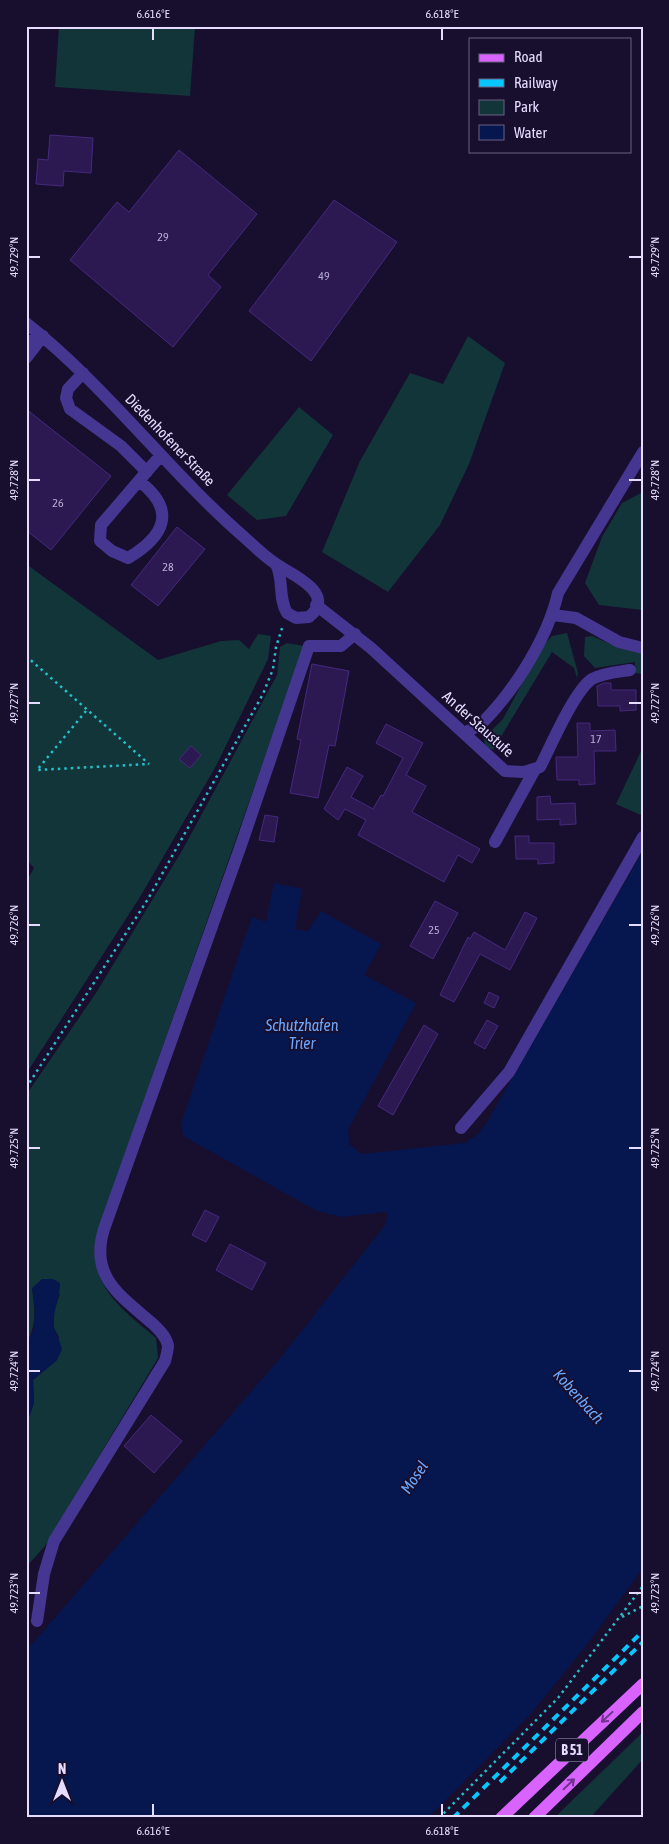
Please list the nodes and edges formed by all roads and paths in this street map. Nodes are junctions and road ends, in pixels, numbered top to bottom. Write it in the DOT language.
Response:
graph roads {
  1 [pos="26,323"];
  2 [pos="43,336"];
  3 [pos="26,342"];
  4 [pos="26,358"];
  5 [pos="82,373"];
  6 [pos="643,452"];
  7 [pos="161,455"];
  8 [pos="143,477"];
  9 [pos="276,564"];
  10 [pos="302,579"];
  11 [pos="282,594"];
  12 [pos="316,604"];
  13 [pos="288,615"];
  14 [pos="553,615"];
  15 [pos="354,634"];
  16 [pos="643,648"];
  17 [pos="26,656"];
  18 [pos="630,670"];
  19 [pos="86,711"];
  20 [pos="465,733"];
  21 [pos="534,771"];
  22 [pos="643,837"];
  23 [pos="494,842"];
  24 [pos="26,1088"];
  25 [pos="461,1128"];
  26 [pos="643,1586"];
  27 [pos="643,1606"];
  28 [pos="620,1617"];
  29 [pos="37,1621"];
  30 [pos="643,1684"];
  31 [pos="643,1712"];
  32 [pos="439,1818"];
  33 [pos="501,1818"];
  34 [pos="534,1818"];
  1 -- 2 [label="street, Diedenhofener Straße"];
  2 -- 3 [label="street"];
  2 -- 4 [label="street"];
  2 -- 5 [label="street, Diedenhofener Straße"];
  5 -- 7 [label="street, Diedenhofener Straße"];
  5 -- 8 [label="street"];
  6 -- 14 [label="street"];
  7 -- 8 [label="street"];
  7 -- 9 [label="street, Diedenhofener Straße"];
  8 -- 8 [label="street"];
  9 -- 10 [label="street, Diedenhofener Straße"];
  9 -- 11 [label="street"];
  10 -- 11 [label="street"];
  10 -- 12 [label="street, Diedenhofener Straße"];
  11 -- 13 [label="street"];
  12 -- 13 [label="street"];
  12 -- 15 [label="street, An der Staustufe"];
  13 -- 24 [label="path"];
  14 -- 16 [label="street"];
  14 -- 20 [label="street"];
  15 -- 20 [label="street, An der Staustufe"];
  15 -- 29 [label="street"];
  17 -- 19 [label="path"];
  18 -- 21 [label="street"];
  19 -- 19 [label="path"];
  20 -- 21 [label="street, An der Staustufe"];
  21 -- 23 [label="street"];
  22 -- 25 [label="street"];
  26 -- 28 [label="path"];
  27 -- 28 [label="path"];
  28 -- 32 [label="path"];
  30 -- 33 [label="main road, B 51, one-way"];
  34 -- 31 [label="main road, B 51, one-way"];
}
